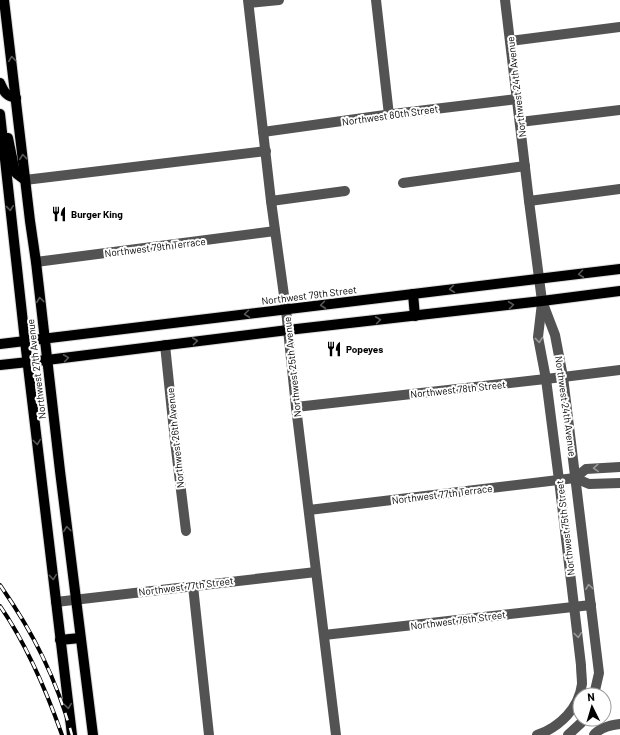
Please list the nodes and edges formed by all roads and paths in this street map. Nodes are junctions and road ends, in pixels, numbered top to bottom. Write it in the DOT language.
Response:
graph roads {
  1 [pos="4,0"];
  2 [pos="279,0"];
  3 [pos="376,0"];
  4 [pos="505,0"];
  5 [pos="248,2"];
  6 [pos="620,27"];
  7 [pos="510,41"];
  8 [pos="0,83"];
  9 [pos="16,98"];
  10 [pos="517,99"];
  11 [pos="620,110"];
  12 [pos="0,115"];
  13 [pos="389,115"];
  14 [pos="520,122"];
  15 [pos="264,132"];
  16 [pos="266,151"];
  17 [pos="525,166"];
  18 [pos="25,180"];
  19 [pos="403,183"];
  20 [pos="620,190"];
  21 [pos="345,191"];
  22 [pos="272,201"];
  23 [pos="529,201"];
  24 [pos="275,231"];
  25 [pos="36,262"];
  26 [pos="620,269"];
  27 [pos="539,279"];
  28 [pos="620,291"];
  29 [pos="413,294"];
  30 [pos="542,301"];
  31 [pos="286,310"];
  32 [pos="415,316"];
  33 [pos="288,330"];
  34 [pos="45,339"];
  35 [pos="25,341"];
  36 [pos="0,344"];
  37 [pos="165,345"];
  38 [pos="47,360"];
  39 [pos="27,362"];
  40 [pos="0,365"];
  41 [pos="620,370"];
  42 [pos="564,377"];
  43 [pos="546,379"];
  44 [pos="296,407"];
  45 [pos="620,466"];
  46 [pos="60,471"];
  47 [pos="41,473"];
  48 [pos="575,478"];
  49 [pos="559,480"];
  50 [pos="620,482"];
  51 [pos="309,510"];
  52 [pos="186,531"];
  53 [pos="316,572"];
  54 [pos="193,586"];
  55 [pos="76,599"];
  56 [pos="56,602"];
  57 [pos="591,605"];
  58 [pos="574,607"];
  59 [pos="324,635"];
  60 [pos="80,638"];
  61 [pos="60,640"];
  62 [pos="596,687"];
  63 [pos="620,724"];
  64 [pos="577,727"];
  65 [pos="596,733"];
  66 [pos="72,735"];
  67 [pos="93,735"];
  68 [pos="209,735"];
  69 [pos="336,735"];
  70 [pos="537,735"];
  71 [pos="568,735"];
  9 -- 1 [label="main road, Northwest 27th Avenue, one-way"];
  2 -- 5 [label="street"];
  3 -- 13 [label="street"];
  4 -- 7 [label="street, Northwest 24th Avenue"];
  5 -- 15 [label="street, Northwest 25th Avenue"];
  6 -- 7 [label="street"];
  7 -- 10 [label="street, Northwest 24th Avenue"];
  8 -- 9 [label="main road"];
  18 -- 9 [label="main road, Northwest 27th Avenue, one-way"];
  10 -- 13 [label="street, Northwest 80th Street"];
  10 -- 14 [label="street, Northwest 24th Avenue"];
  11 -- 14 [label="street"];
  12 -- 18 [label="main road"];
  12 -- 35 [label="main road, Northwest 27th Avenue, one-way"];
  13 -- 15 [label="street, Northwest 80th Street"];
  14 -- 17 [label="street, Northwest 24th Avenue"];
  15 -- 16 [label="street, Northwest 25th Avenue"];
  16 -- 18 [label="street"];
  16 -- 22 [label="street, Northwest 25th Avenue"];
  17 -- 19 [label="street"];
  17 -- 23 [label="street, Northwest 24th Avenue"];
  18 -- 25 [label="main road, Northwest 27th Avenue"];
  20 -- 23 [label="street"];
  21 -- 22 [label="street"];
  22 -- 24 [label="street, Northwest 25th Avenue"];
  23 -- 27 [label="street, Northwest 24th Avenue"];
  24 -- 25 [label="street, Northwest 79th Terrace"];
  24 -- 31 [label="street, Northwest 25th Avenue"];
  34 -- 25 [label="main road, Northwest 27th Avenue, one-way"];
  26 -- 27 [label="main road, Northwest 79th Street, one-way"];
  27 -- 29 [label="main road, Northwest 79th Street, one-way"];
  27 -- 30 [label="street, Northwest 24th Avenue"];
  28 -- 30 [label="main road"];
  29 -- 31 [label="main road, Northwest 79th Street, one-way"];
  29 -- 32 [label="main road"];
  32 -- 30 [label="main road, one-way"];
  30 -- 42 [label="street, Northwest 24th Avenue"];
  30 -- 43 [label="street, Northwest 75th Street, one-way"];
  31 -- 33 [label="street, Northwest 25th Avenue"];
  31 -- 34 [label="main road, Northwest 79th Street, one-way"];
  33 -- 32 [label="main road, one-way"];
  37 -- 33 [label="main road, one-way"];
  33 -- 44 [label="street, Northwest 25th Avenue"];
  34 -- 35 [label="main road, Northwest 79th Street"];
  34 -- 38 [label="main road, Northwest 27th Avenue"];
  35 -- 36 [label="main road, Northwest 79th Street"];
  35 -- 39 [label="main road, Northwest 27th Avenue"];
  38 -- 37 [label="main road, one-way"];
  37 -- 52 [label="street, Northwest 26th Avenue"];
  38 -- 39 [label="main road"];
  38 -- 46 [label="main road, Northwest 27th Avenue"];
  39 -- 40 [label="main road"];
  39 -- 47 [label="main road, Northwest 27th Avenue, one-way"];
  41 -- 42 [label="street, Northwest 78th Street"];
  42 -- 43 [label="street, Northwest 78th Street"];
  42 -- 48 [label="street, Northwest 24th Avenue"];
  43 -- 44 [label="street, Northwest 78th Street"];
  43 -- 49 [label="street, Northwest 75th Street"];
  44 -- 51 [label="street, Northwest 25th Avenue"];
  45 -- 48 [label="street, Northwest 77th Terrace, one-way"];
  46 -- 47 [label="main road"];
  55 -- 46 [label="main road, Northwest 27th Avenue, one-way"];
  47 -- 56 [label="main road, Northwest 27th Avenue, one-way"];
  48 -- 49 [label="street, Northwest 77th Terrace"];
  48 -- 50 [label="street, Northwest 77th Terrace"];
  57 -- 48 [label="street, Northwest 24th Avenue, one-way"];
  49 -- 51 [label="street, Northwest 77th Terrace"];
  49 -- 58 [label="street, Northwest 75th Street"];
  51 -- 53 [label="street, Northwest 25th Avenue"];
  53 -- 54 [label="street, Northwest 77th Street"];
  53 -- 59 [label="street, Northwest 25th Avenue"];
  54 -- 55 [label="street, Northwest 77th Street"];
  54 -- 68 [label="street"];
  55 -- 56 [label="street, Northwest 77th Street"];
  55 -- 60 [label="main road, Northwest 27th Avenue"];
  56 -- 61 [label="main road, Northwest 27th Avenue"];
  57 -- 58 [label="street, Northwest 76th Street"];
  57 -- 62 [label="street, Northwest 24th Avenue"];
  58 -- 59 [label="street, Northwest 76th Street"];
  58 -- 70 [label="street, Northwest 75th Street, one-way"];
  59 -- 69 [label="street, Northwest 25th Avenue"];
  60 -- 61 [label="main road"];
  60 -- 67 [label="main road, Northwest 27th Avenue"];
  61 -- 66 [label="main road, Northwest 27th Avenue, one-way"];
  63 -- 65 [label="street"];
  64 -- 71 [label="street"];
}
